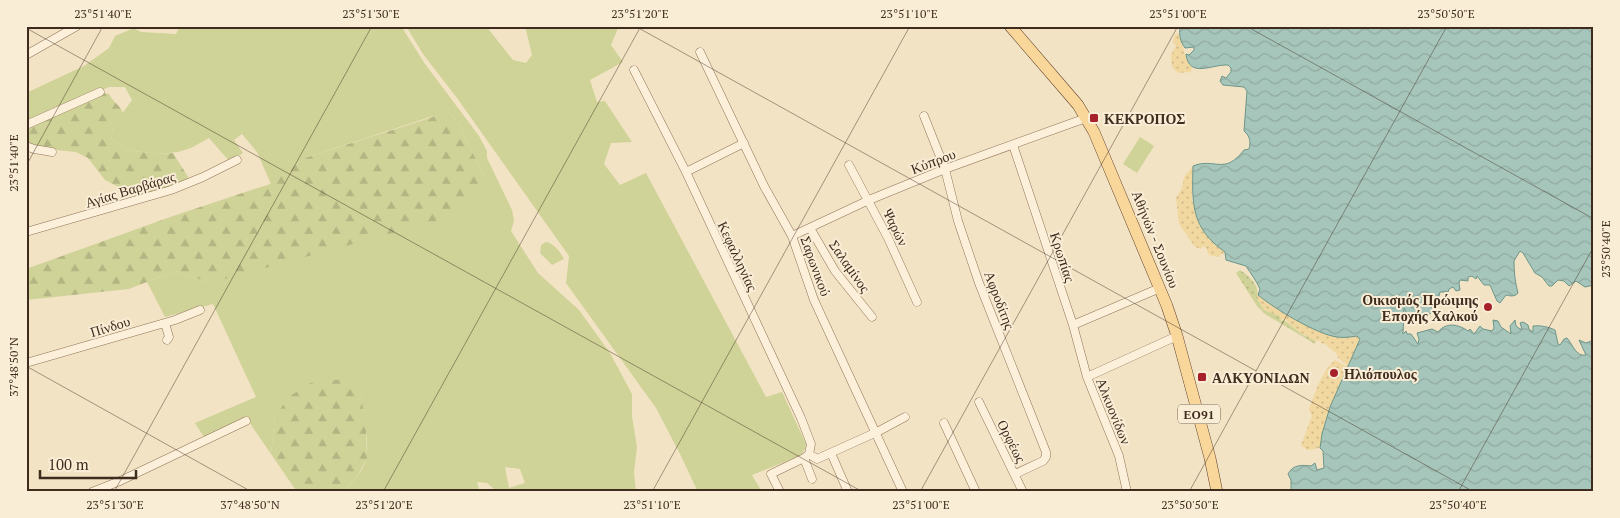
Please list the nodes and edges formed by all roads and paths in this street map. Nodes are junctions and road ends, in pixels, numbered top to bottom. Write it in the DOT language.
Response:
graph roads {
  1 [pos="77,26"];
  2 [pos="1010,26"];
  3 [pos="700,52"];
  4 [pos="26,54"];
  5 [pos="634,70"];
  6 [pos="100,92"];
  7 [pos="924,116"];
  8 [pos="1086,118"];
  9 [pos="26,125"];
  10 [pos="744,144"];
  11 [pos="1013,145"];
  12 [pos="26,146"];
  13 [pos="52,152"];
  14 [pos="237,160"];
  15 [pos="849,165"];
  16 [pos="945,169"];
  17 [pos="686,172"];
  18 [pos="869,200"];
  19 [pos="810,228"];
  20 [pos="26,232"];
  21 [pos="792,236"];
  22 [pos="1160,288"];
  23 [pos="917,302"];
  24 [pos="200,310"];
  25 [pos="872,317"];
  26 [pos="165,323"];
  27 [pos="1073,325"];
  28 [pos="1177,336"];
  29 [pos="167,340"];
  30 [pos="26,363"];
  31 [pos="1087,376"];
  32 [pos="979,402"];
  33 [pos="905,417"];
  34 [pos="246,421"];
  35 [pos="944,423"];
  36 [pos="877,432"];
  37 [pos="831,454"];
  38 [pos="806,456"];
  39 [pos="1015,474"];
  40 [pos="812,479"];
  41 [pos="92,492"];
  42 [pos="780,492"];
  43 [pos="848,492"];
  44 [pos="903,492"];
  45 [pos="976,492"];
  46 [pos="1023,492"];
  47 [pos="1127,492"];
  48 [pos="1217,492"];
  1 -- 4 [label="street"];
  2 -- 8 [label="main road, Αθήνών - Σουνίου / ΕΟ91"];
  3 -- 10 [label="street, Σαρωνικού"];
  5 -- 17 [label="street, Κεφαλληνίας"];
  6 -- 9 [label="street"];
  7 -- 16 [label="street, Αφροδίτης"];
  8 -- 11 [label="street, Κύπρου"];
  8 -- 22 [label="main road, Αθήνών - Σουνίου / ΕΟ91"];
  10 -- 17 [label="street"];
  10 -- 21 [label="street, Σαρωνικού"];
  11 -- 16 [label="street, Κύπρου"];
  11 -- 27 [label="street, Κρωπίας"];
  12 -- 13 [label="street"];
  14 -- 20 [label="street, Αγίας Βαρβάρας"];
  15 -- 18 [label="street, Ψαρών"];
  16 -- 18 [label="street, Κύπρου"];
  16 -- 39 [label="street, Αφροδίτης"];
  17 -- 38 [label="street, Κεφαλληνίας"];
  18 -- 19 [label="street, Κύπρου"];
  18 -- 23 [label="street, Ψαρών"];
  19 -- 21 [label="street, Κύπρου"];
  19 -- 25 [label="street, Σαλαμίνος"];
  21 -- 36 [label="street, Σαρωνικού"];
  22 -- 27 [label="street"];
  22 -- 28 [label="main road, Αθήνών - Σουνίου / ΕΟ91"];
  24 -- 26 [label="street, Πίνδου"];
  26 -- 29 [label="street"];
  26 -- 30 [label="street, Πίνδου"];
  27 -- 31 [label="street, Κρωπίας"];
  28 -- 31 [label="street, Αλκυονίδων"];
  28 -- 48 [label="main road, Αθήνών - Σουνίου / ΕΟ91"];
  31 -- 47 [label="street, Αλκυονίδων"];
  32 -- 39 [label="street, Ορφέως"];
  33 -- 36 [label="street"];
  34 -- 41 [label="street"];
  35 -- 45 [label="street"];
  36 -- 37 [label="street"];
  36 -- 44 [label="street, Σαρωνικού"];
  37 -- 38 [label="street"];
  37 -- 43 [label="street"];
  38 -- 40 [label="street, Κεφαλληνίας"];
  38 -- 42 [label="street"];
  39 -- 46 [label="street, Ορφέως"];
}
